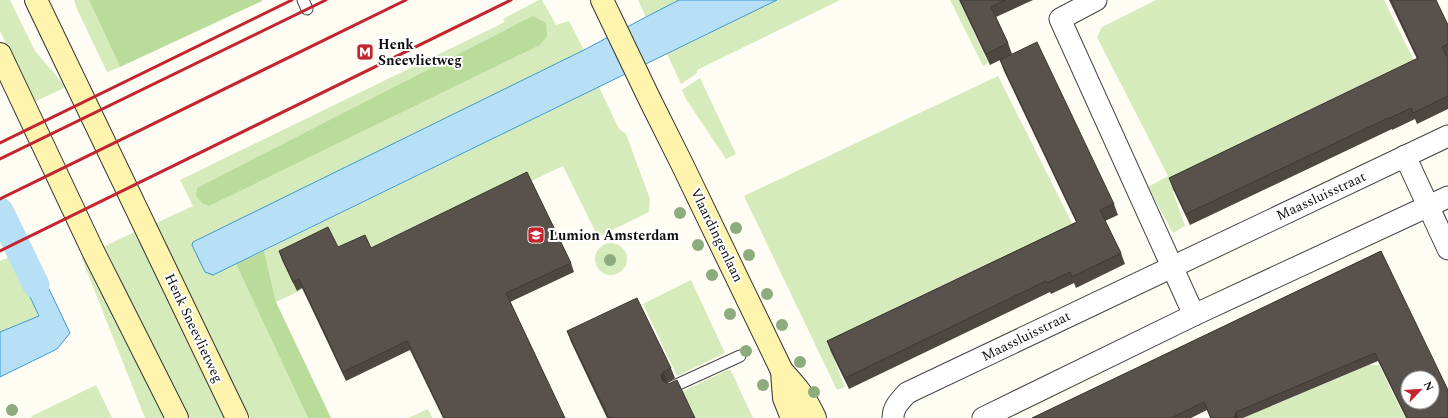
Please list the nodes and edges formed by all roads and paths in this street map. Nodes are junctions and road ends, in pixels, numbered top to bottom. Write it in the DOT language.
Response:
graph roads {
  1 [pos="36,0"];
  2 [pos="1096,0"];
  3 [pos="604,3"];
  4 [pos="0,54"];
  5 [pos="1448,136"];
  6 [pos="1405,156"];
  7 [pos="1448,197"];
  8 [pos="1428,206"];
  9 [pos="1448,249"];
  10 [pos="1173,266"];
  11 [pos="1194,315"];
  12 [pos="740,356"];
  13 [pos="782,371"];
  14 [pos="672,387"];
  15 [pos="178,418"];
  16 [pos="237,418"];
  17 [pos="792,418"];
  18 [pos="815,418"];
  19 [pos="893,418"];
  20 [pos="983,418"];
  1 -- 16 [label="main road, Henk Sneevlietweg"];
  2 -- 10 [label="street"];
  3 -- 13 [label="main road, Vlaardingenlaan"];
  4 -- 15 [label="main road"];
  5 -- 6 [label="street, Maassluisstraat"];
  6 -- 8 [label="street"];
  6 -- 10 [label="street, Maassluisstraat"];
  7 -- 8 [label="street"];
  8 -- 9 [label="street"];
  8 -- 11 [label="street"];
  10 -- 11 [label="street"];
  10 -- 19 [label="street, Maassluisstraat"];
  11 -- 20 [label="street"];
  12 -- 14 [label="lane"];
  13 -- 17 [label="main road, Vlaardingenlaan"];
  13 -- 18 [label="main road, Vlaardingenlaan"];
}
